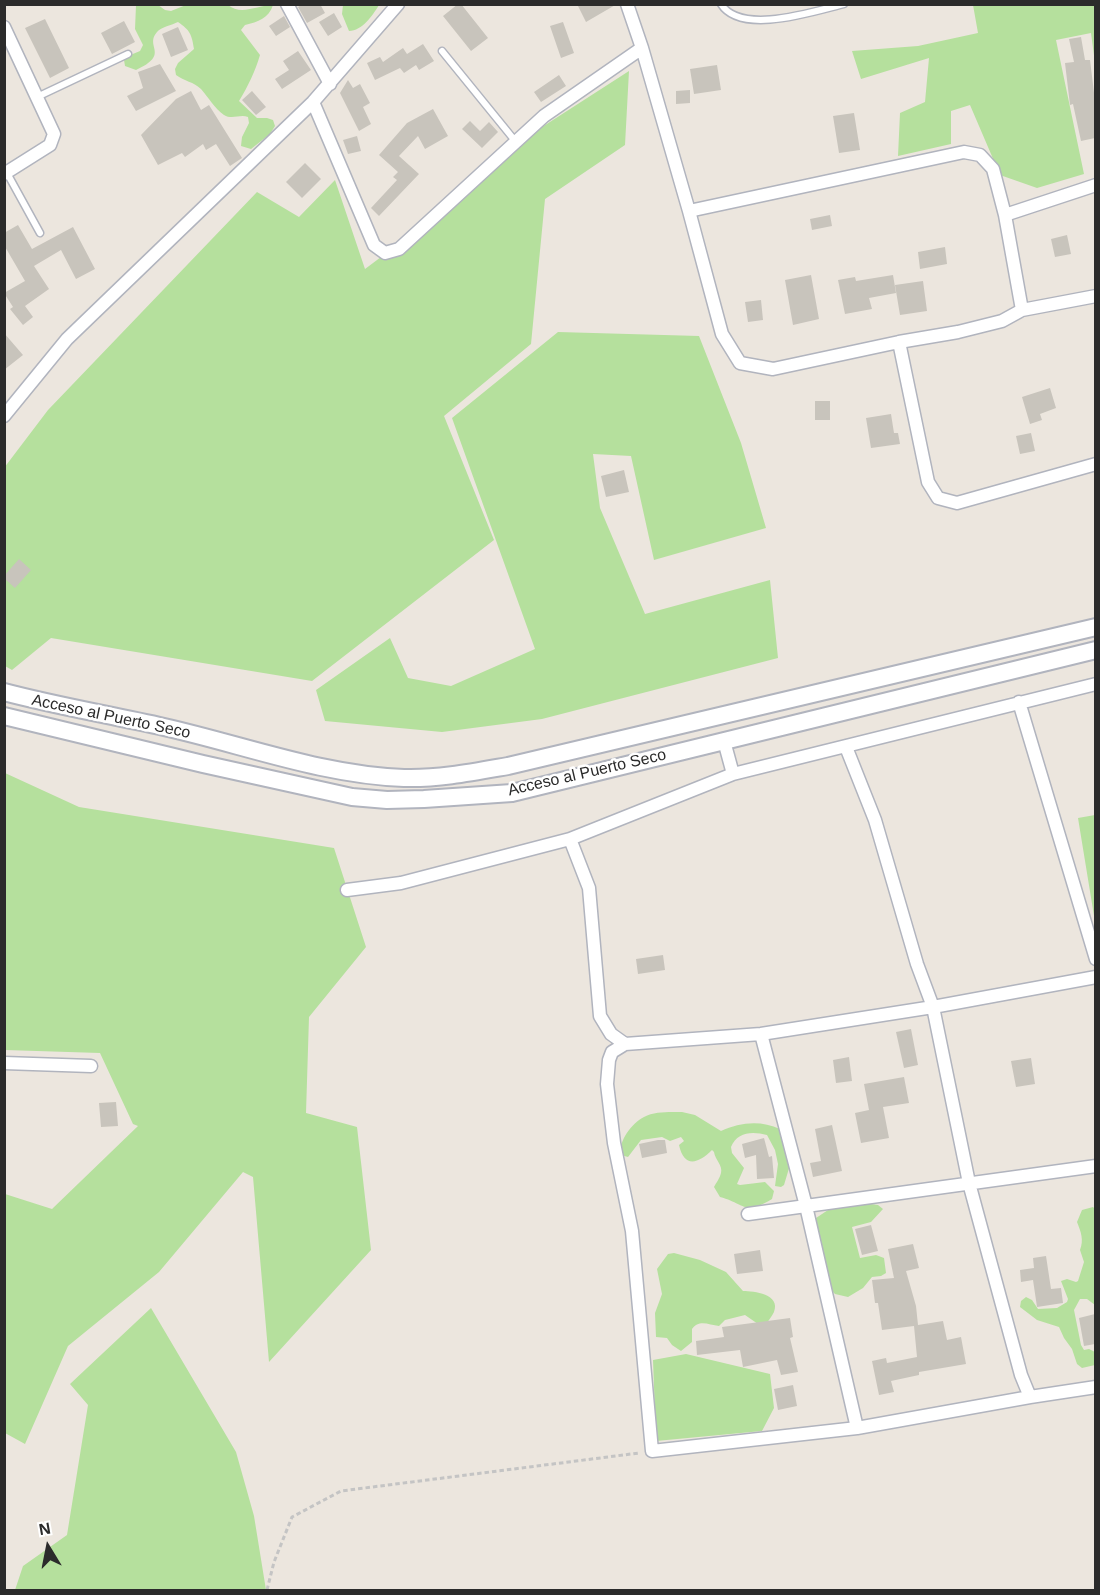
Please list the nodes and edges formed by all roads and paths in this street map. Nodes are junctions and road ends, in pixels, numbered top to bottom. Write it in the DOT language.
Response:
graph roads {
  1 [pos="286,4"];
  2 [pos="398,4"];
  3 [pos="627,4"];
  4 [pos="721,4"];
  5 [pos="844,4"];
  6 [pos="4,27"];
  7 [pos="642,48"];
  8 [pos="442,51"];
  9 [pos="128,54"];
  10 [pos="330,84"];
  11 [pos="36,97"];
  12 [pos="313,102"];
  13 [pos="516,142"];
  14 [pos="6,173"];
  15 [pos="1095,185"];
  16 [pos="689,211"];
  17 [pos="1005,215"];
  18 [pos="40,233"];
  19 [pos="1095,296"];
  20 [pos="1022,310"];
  21 [pos="899,342"];
  22 [pos="4,417"];
  23 [pos="1095,464"];
  24 [pos="1095,627"];
  25 [pos="1095,650"];
  26 [pos="1095,684"];
  27 [pos="4,692"];
  28 [pos="1019,702"];
  29 [pos="4,716"];
  30 [pos="724,741"];
  31 [pos="846,747"];
  32 [pos="733,774"];
  33 [pos="570,839"];
  34 [pos="347,890"];
  35 [pos="1095,959"];
  36 [pos="1095,977"];
  37 [pos="933,1007"];
  38 [pos="761,1034"];
  39 [pos="625,1044"];
  40 [pos="4,1063"];
  41 [pos="91,1066"];
  42 [pos="1095,1166"];
  43 [pos="969,1183"];
  44 [pos="806,1206"];
  45 [pos="748,1214"];
  46 [pos="1095,1387"];
  47 [pos="1030,1397"];
  48 [pos="857,1428"];
  49 [pos="652,1451"];
  50 [pos="267,1590"];
  1 -- 10 [label="street"];
  2 -- 10 [label="street"];
  3 -- 7 [label="street"];
  4 -- 5 [label="lane"];
  6 -- 11 [label="street"];
  7 -- 13 [label="street"];
  7 -- 16 [label="street"];
  8 -- 13 [label="lane"];
  9 -- 11 [label="lane"];
  10 -- 12 [label="street"];
  11 -- 14 [label="street"];
  12 -- 13 [label="street"];
  12 -- 22 [label="street"];
  14 -- 18 [label="lane"];
  15 -- 17 [label="street"];
  16 -- 17 [label="street"];
  16 -- 21 [label="street"];
  17 -- 20 [label="street"];
  19 -- 20 [label="street"];
  20 -- 21 [label="street"];
  21 -- 23 [label="street"];
  24 -- 27 [label="main road, Acceso al Puerto Seco"];
  25 -- 30 [label="main road, Acceso al Puerto Seco"];
  26 -- 28 [label="street"];
  28 -- 31 [label="street"];
  28 -- 35 [label="street"];
  29 -- 30 [label="main road, Acceso al Puerto Seco"];
  30 -- 32 [label="street"];
  31 -- 32 [label="street"];
  31 -- 37 [label="street"];
  32 -- 33 [label="street"];
  33 -- 34 [label="street"];
  33 -- 39 [label="street"];
  36 -- 37 [label="street"];
  37 -- 38 [label="street"];
  37 -- 43 [label="street"];
  38 -- 39 [label="street"];
  38 -- 44 [label="street"];
  39 -- 49 [label="street"];
  40 -- 41 [label="street"];
  42 -- 43 [label="street"];
  43 -- 44 [label="street"];
  43 -- 47 [label="street"];
  44 -- 45 [label="street"];
  44 -- 48 [label="street"];
  46 -- 47 [label="street"];
  47 -- 48 [label="street"];
  48 -- 49 [label="street"];
  49 -- 50 [label="path"];
}
